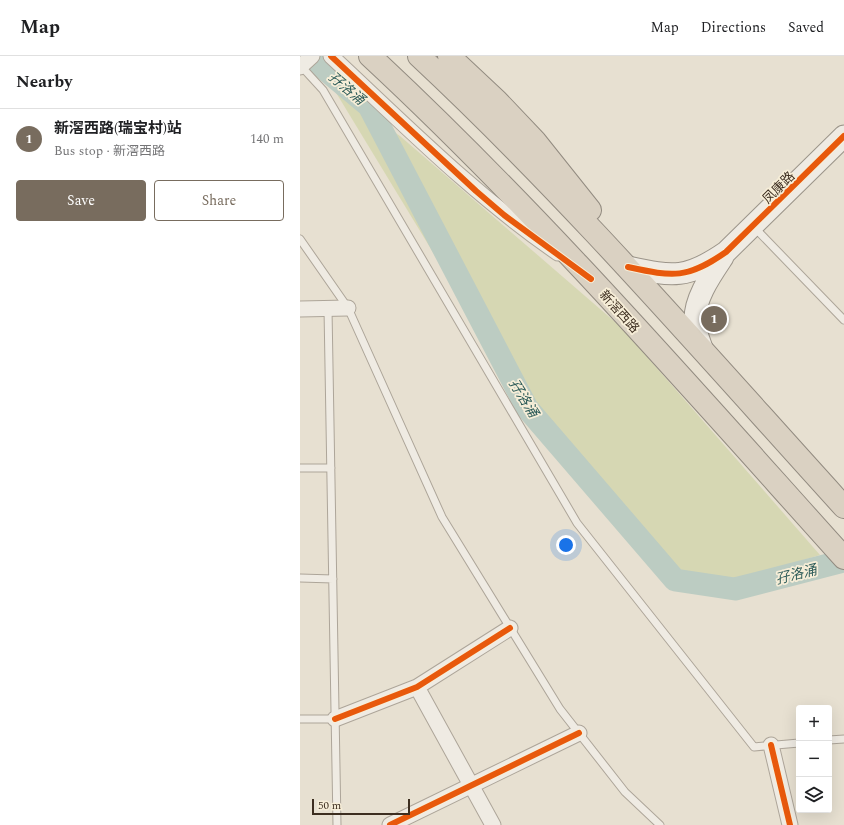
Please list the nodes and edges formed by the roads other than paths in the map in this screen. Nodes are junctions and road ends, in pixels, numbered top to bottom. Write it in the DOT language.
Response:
graph roads {
  1 [pos="312,56"];
  2 [pos="330,56"];
  3 [pos="370,56"];
  4 [pos="419,56"];
  5 [pos="449,56"];
  6 [pos="301,67"];
  7 [pos="844,136"];
  8 [pos="753,226"];
  9 [pos="300,240"];
  10 [pos="726,252"];
  11 [pos="628,267"];
  12 [pos="591,279"];
  13 [pos="328,308"];
  14 [pos="348,308"];
  15 [pos="300,309"];
  16 [pos="844,320"];
  17 [pos="702,348"];
  18 [pos="300,468"];
  19 [pos="331,468"];
  20 [pos="844,507"];
  21 [pos="844,558"];
  22 [pos="300,578"];
  23 [pos="332,579"];
  24 [pos="510,628"];
  25 [pos="417,687"];
  26 [pos="300,719"];
  27 [pos="335,719"];
  28 [pos="579,733"];
  29 [pos="844,739"];
  30 [pos="832,740"];
  31 [pos="796,743"];
  32 [pos="771,745"];
  33 [pos="472,785"];
  34 [pos="337,825"];
  35 [pos="390,825"];
  36 [pos="493,825"];
  37 [pos="660,825"];
  38 [pos="790,825"];
  1 -- 6 [label="street"];
  2 -- 12 [label="street"];
  3 -- 12 [label="highway, 新滘西路"];
  4 -- 11 [label="highway"];
  5 -- 11 [label="highway"];
  6 -- 32 [label="lane"];
  7 -- 8 [label="street, 凤康路"];
  8 -- 10 [label="street, 凤康路"];
  8 -- 16 [label="lane"];
  9 -- 14 [label="lane"];
  10 -- 11 [label="street"];
  10 -- 17 [label="street"];
  11 -- 17 [label="highway"];
  12 -- 21 [label="highway, 新滘西路"];
  13 -- 14 [label="street"];
  13 -- 15 [label="street"];
  13 -- 19 [label="lane"];
  14 -- 24 [label="lane"];
  17 -- 20 [label="highway"];
  18 -- 19 [label="lane"];
  19 -- 23 [label="lane"];
  22 -- 23 [label="lane"];
  23 -- 27 [label="lane"];
  24 -- 25 [label="street"];
  24 -- 28 [label="lane"];
  25 -- 27 [label="street"];
  25 -- 33 [label="street"];
  26 -- 27 [label="lane"];
  27 -- 34 [label="lane"];
  28 -- 33 [label="street"];
  28 -- 37 [label="lane"];
  29 -- 30 [label="lane"];
  31 -- 32 [label="lane"];
  32 -- 38 [label="street"];
  33 -- 35 [label="street"];
  33 -- 36 [label="street"];
}
